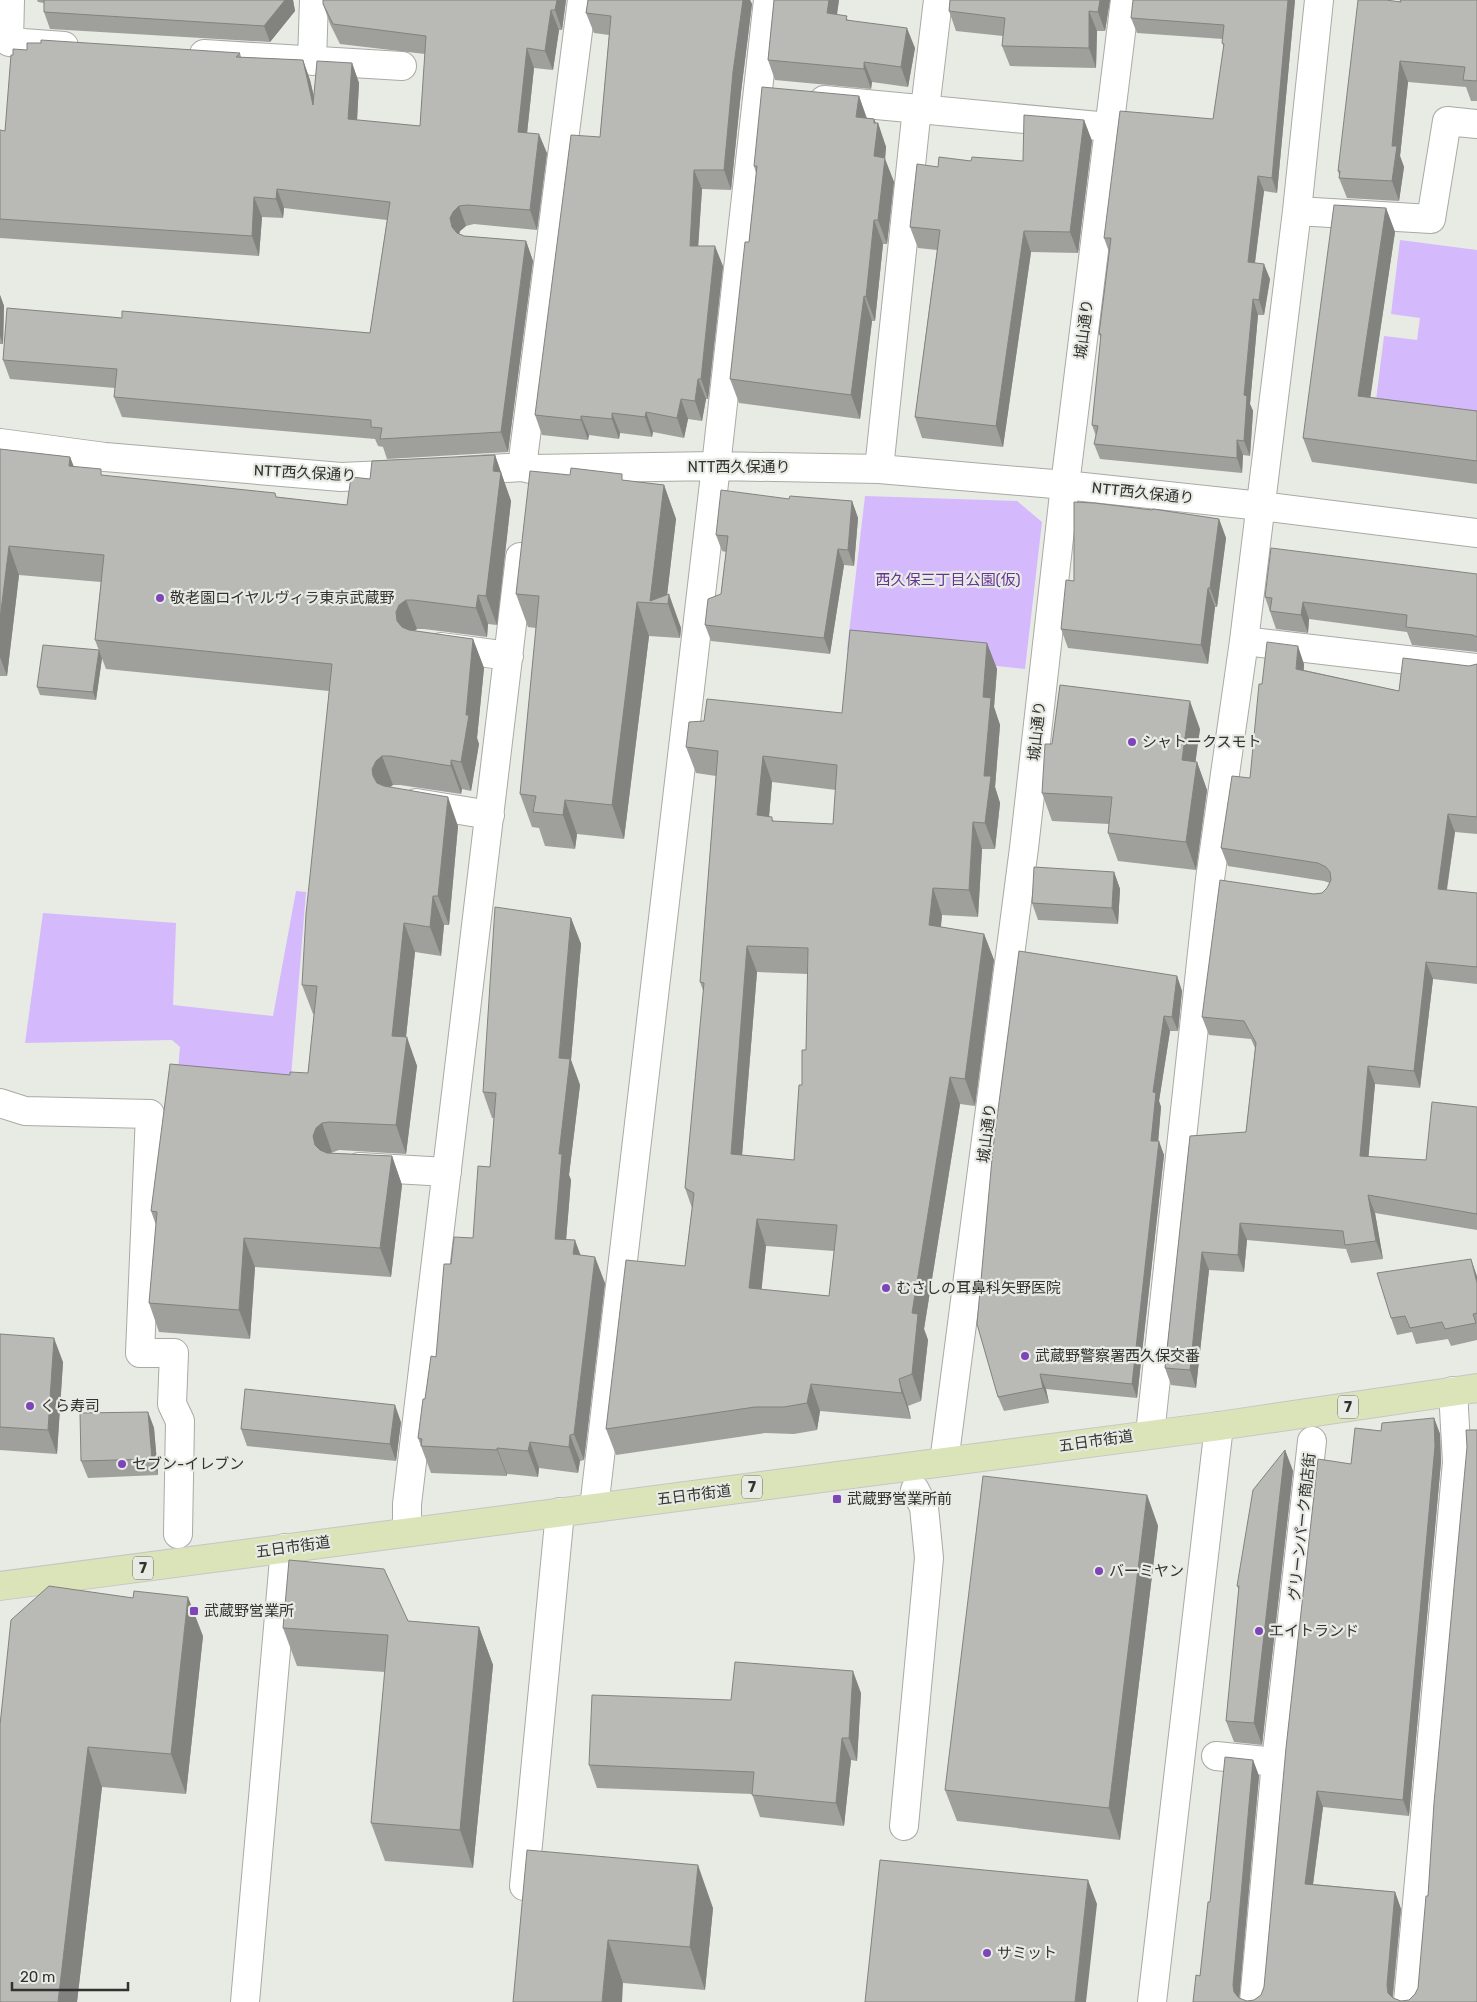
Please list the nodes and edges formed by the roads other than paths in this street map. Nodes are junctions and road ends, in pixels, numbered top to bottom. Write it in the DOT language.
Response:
graph roads {
  1 [pos="10,0"];
  2 [pos="314,0"];
  3 [pos="582,0"];
  4 [pos="768,0"];
  5 [pos="938,0"];
  6 [pos="1124,0"];
  7 [pos="1319,0"];
  8 [pos="87,47"];
  9 [pos="175,52"];
  10 [pos="312,61"];
  11 [pos="402,66"];
  12 [pos="756,94"];
  13 [pos="921,108"];
  14 [pos="1477,124"];
  15 [pos="1109,128"];
  16 [pos="1297,210"];
  17 [pos="521,244"];
  18 [pos="550,247"];
  19 [pos="0,443"];
  20 [pos="716,466"];
  21 [pos="526,468"];
  22 [pos="879,469"];
  23 [pos="1065,485"];
  24 [pos="528,498"];
  25 [pos="1260,506"];
  26 [pos="1477,533"];
  27 [pos="523,538"];
  28 [pos="1244,641"];
  29 [pos="422,644"];
  30 [pos="509,656"];
  31 [pos="1477,668"];
  32 [pos="398,800"];
  33 [pos="490,814"];
  34 [pos="1210,879"];
  35 [pos="1238,883"];
  36 [pos="0,1103"];
  37 [pos="339,1166"];
  38 [pos="447,1172"];
  39 [pos="1465,1390"];
  40 [pos="1219,1426"];
  41 [pos="1150,1434"];
  42 [pos="1312,1441"];
  43 [pos="944,1462"];
  44 [pos="914,1490"];
  45 [pos="594,1508"];
  46 [pos="560,1512"];
  47 [pos="407,1531"];
  48 [pos="178,1534"];
  49 [pos="285,1548"];
  50 [pos="0,1586"];
  51 [pos="1216,1756"];
  52 [pos="1276,1762"];
  53 [pos="904,1826"];
  54 [pos="522,1913"];
  55 [pos="245,2002"];
  56 [pos="1152,2002"];
  57 [pos="1254,2002"];
  58 [pos="1408,2002"];
  1 -- 8 [label="street"];
  2 -- 10 [label="street"];
  3 -- 18 [label="street"];
  4 -- 12 [label="street"];
  5 -- 13 [label="street"];
  6 -- 15 [label="street, 城山通り"];
  7 -- 16 [label="street"];
  9 -- 10 [label="street"];
  10 -- 11 [label="street"];
  12 -- 13 [label="street"];
  12 -- 20 [label="street"];
  13 -- 15 [label="street"];
  13 -- 22 [label="street"];
  14 -- 16 [label="street"];
  15 -- 23 [label="street, 城山通り"];
  16 -- 25 [label="street"];
  17 -- 18 [label="street"];
  18 -- 21 [label="street"];
  19 -- 21 [label="street, NTT西久保通り"];
  20 -- 21 [label="street, NTT西久保通り"];
  20 -- 22 [label="street, NTT西久保通り"];
  20 -- 45 [label="street"];
  21 -- 24 [label="street"];
  22 -- 23 [label="street, NTT西久保通り"];
  23 -- 25 [label="street, NTT西久保通り"];
  23 -- 43 [label="street, 城山通り"];
  25 -- 26 [label="street, NTT西久保通り"];
  25 -- 28 [label="street"];
  27 -- 30 [label="street"];
  28 -- 31 [label="street"];
  28 -- 34 [label="street"];
  29 -- 30 [label="street"];
  30 -- 33 [label="street"];
  32 -- 33 [label="street"];
  33 -- 38 [label="street"];
  34 -- 35 [label="street"];
  34 -- 41 [label="street"];
  36 -- 48 [label="street"];
  37 -- 38 [label="street"];
  38 -- 47 [label="street"];
  39 -- 40 [label="main road, 五日市街道 / 7"];
  39 -- 58 [label="street"];
  40 -- 41 [label="main road, 五日市街道 / 7"];
  40 -- 56 [label="street"];
  41 -- 43 [label="main road, 五日市街道 / 7"];
  42 -- 52 [label="street, グリーンパーク商店街"];
  43 -- 45 [label="main road, 五日市街道 / 7"];
  44 -- 53 [label="street"];
  45 -- 46 [label="main road, 五日市街道 / 7"];
  46 -- 47 [label="main road, 五日市街道 / 7"];
  46 -- 54 [label="street"];
  47 -- 49 [label="main road, 五日市街道 / 7"];
  49 -- 50 [label="main road, 五日市街道 / 7"];
  49 -- 55 [label="street"];
  51 -- 52 [label="street"];
  52 -- 57 [label="street, グリーンパーク商店街"];
}
